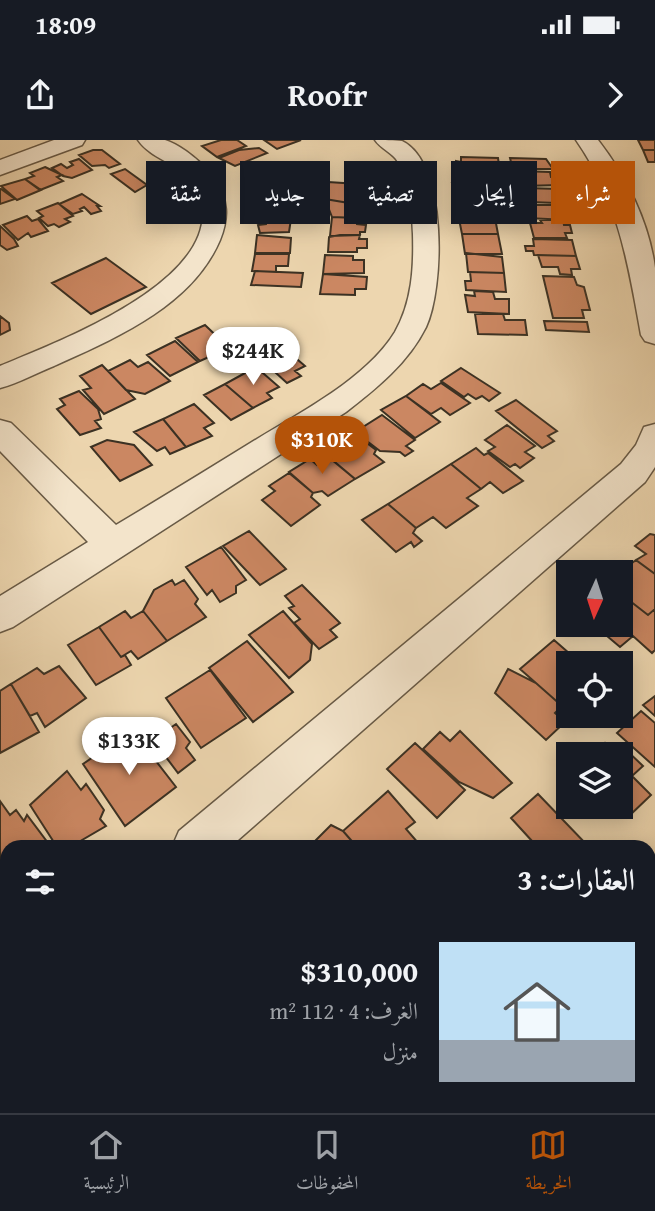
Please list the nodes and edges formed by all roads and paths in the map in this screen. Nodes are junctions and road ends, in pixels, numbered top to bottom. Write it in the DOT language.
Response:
graph roads {
  1 [pos="74,140"];
  2 [pos="149,140"];
  3 [pos="386,140"];
  4 [pos="587,140"];
  5 [pos="0,168"];
  6 [pos="655,335"];
  7 [pos="0,378"];
  8 [pos="0,431"];
  9 [pos="655,435"];
  10 [pos="113,545"];
  11 [pos="0,616"];
  12 [pos="203,840"];
  1 -- 5 [label="street"];
  2 -- 7 [label="street"];
  3 -- 10 [label="street"];
  4 -- 6 [label="street"];
  8 -- 10 [label="street"];
  9 -- 12 [label="street"];
  10 -- 11 [label="street"];
}
